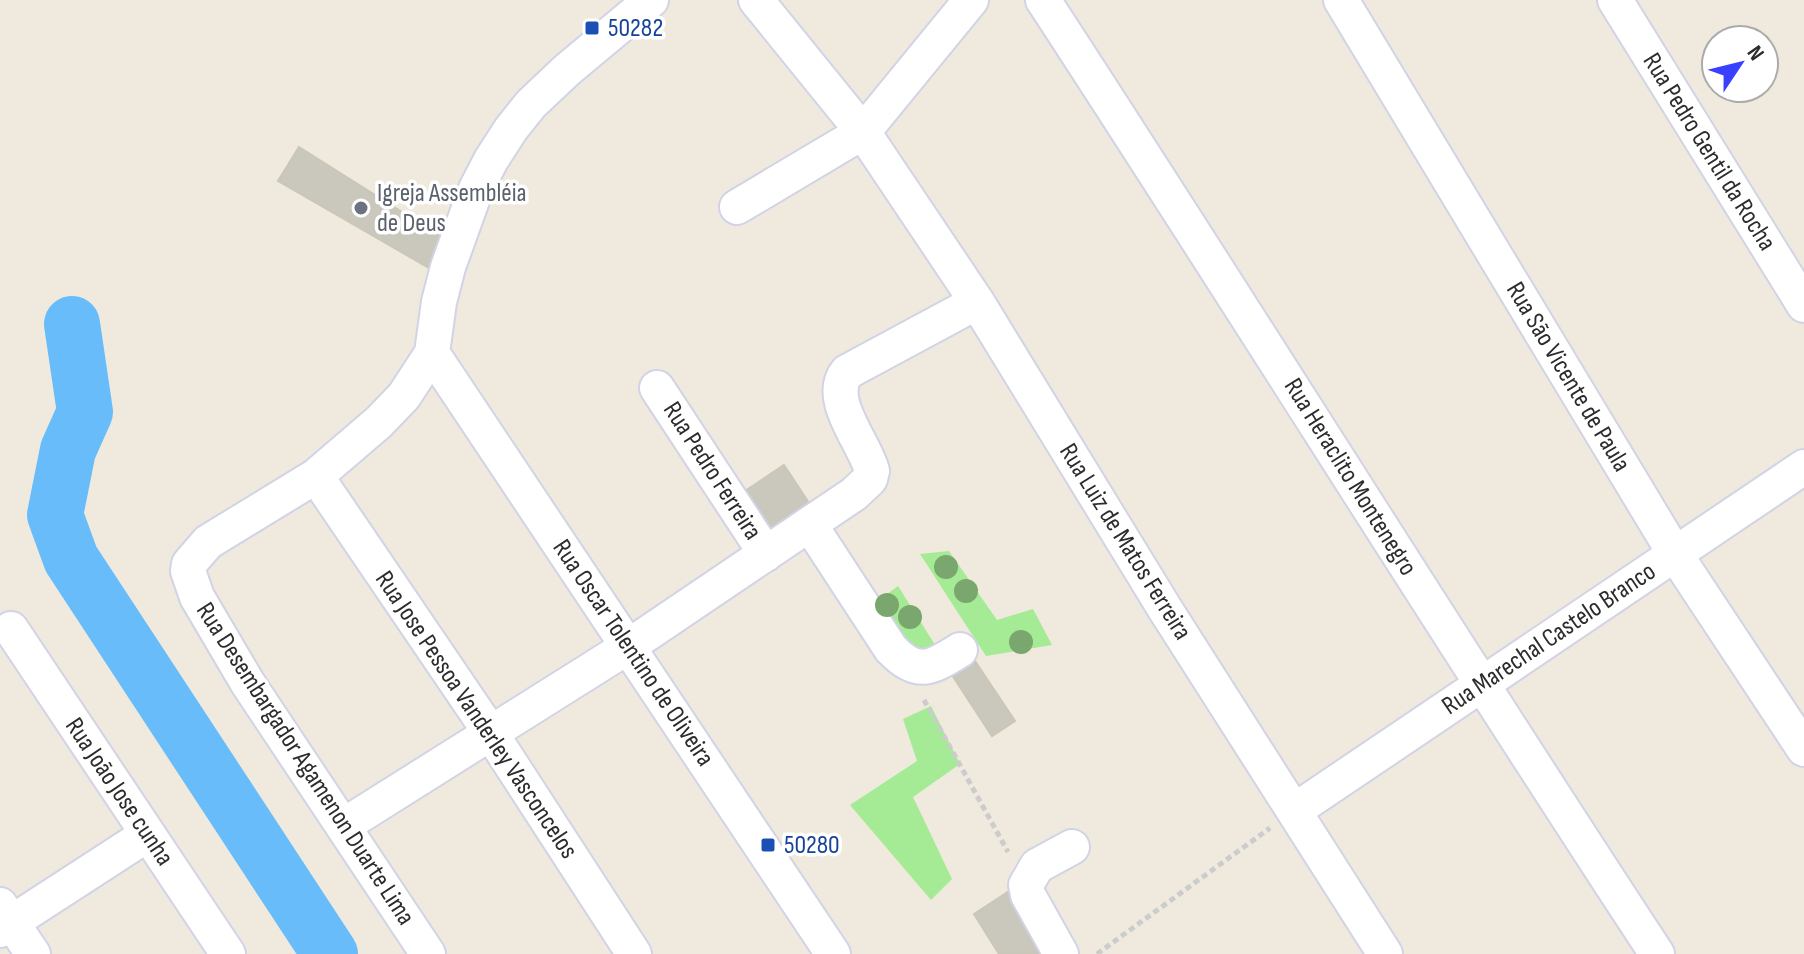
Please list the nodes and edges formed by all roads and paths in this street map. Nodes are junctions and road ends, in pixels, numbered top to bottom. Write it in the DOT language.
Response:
graph roads {
  1 [pos="651,0"];
  2 [pos="756,0"];
  3 [pos="971,0"];
  4 [pos="1043,0"];
  5 [pos="1341,0"];
  6 [pos="1615,0"];
  7 [pos="863,132"];
  8 [pos="737,207"];
  9 [pos="977,302"];
  10 [pos="1804,305"];
  11 [pos="432,353"];
  12 [pos="657,388"];
  13 [pos="1804,467"];
  14 [pos="316,476"];
  15 [pos="810,525"];
  16 [pos="766,554"];
  17 [pos="1675,554"];
  18 [pos="11,629"];
  19 [pos="629,646"];
  20 [pos="960,650"];
  21 [pos="903,661"];
  22 [pos="1481,686"];
  23 [pos="490,732"];
  24 [pos="1804,749"];
  25 [pos="1294,811"];
  26 [pos="343,826"];
  27 [pos="148,834"];
  28 [pos="1072,847"];
  29 [pos="1026,885"];
  30 [pos="4,919"];
  31 [pos="33,954"];
  32 [pos="228,954"];
  33 [pos="428,954"];
  34 [pos="634,954"];
  35 [pos="833,954"];
  36 [pos="1061,954"];
  37 [pos="1097,954"];
  38 [pos="1385,954"];
  39 [pos="1657,954"];
  1 -- 11 [label="street"];
  2 -- 7 [label="street, Rua Luiz de Matos Ferreira"];
  3 -- 7 [label="street"];
  4 -- 22 [label="street, Rua Heraclito Montenegro"];
  5 -- 17 [label="street, Rua São Vicente de Paula"];
  6 -- 10 [label="street, Rua Pedro Gentil da Rocha"];
  7 -- 8 [label="street"];
  7 -- 9 [label="street, Rua Luiz de Matos Ferreira"];
  9 -- 15 [label="street"];
  9 -- 25 [label="street, Rua Luiz de Matos Ferreira"];
  11 -- 14 [label="street"];
  11 -- 19 [label="street, Rua Oscar Tolentino de Oliveira"];
  12 -- 16 [label="street, Rua Pedro Ferreira"];
  13 -- 17 [label="street, Rua Marechal Castelo Branco"];
  14 -- 23 [label="street, Rua Jose Pessoa Vanderley Vasconcelos"];
  14 -- 26 [label="street, Rua Desembargador Agamenon Duarte Lima"];
  15 -- 16 [label="street"];
  15 -- 21 [label="street"];
  16 -- 19 [label="street"];
  17 -- 22 [label="street, Rua Marechal Castelo Branco"];
  17 -- 24 [label="street, Rua São Vicente de Paula"];
  18 -- 27 [label="street, Rua João Jose cunha"];
  19 -- 23 [label="street"];
  19 -- 35 [label="street, Rua Oscar Tolentino de Oliveira"];
  20 -- 21 [label="street"];
  21 -- 29 [label="path"];
  22 -- 25 [label="street, Rua Marechal Castelo Branco"];
  22 -- 39 [label="street, Rua Heraclito Montenegro"];
  23 -- 26 [label="street"];
  23 -- 34 [label="street, Rua Jose Pessoa Vanderley Vasconcelos"];
  25 -- 37 [label="path"];
  25 -- 38 [label="street, Rua Luiz de Matos Ferreira"];
  26 -- 33 [label="street, Rua Desembargador Agamenon Duarte Lima"];
  27 -- 30 [label="street"];
  27 -- 32 [label="street, Rua João Jose cunha"];
  28 -- 29 [label="street"];
  29 -- 36 [label="street"];
  30 -- 31 [label="street"];
}
